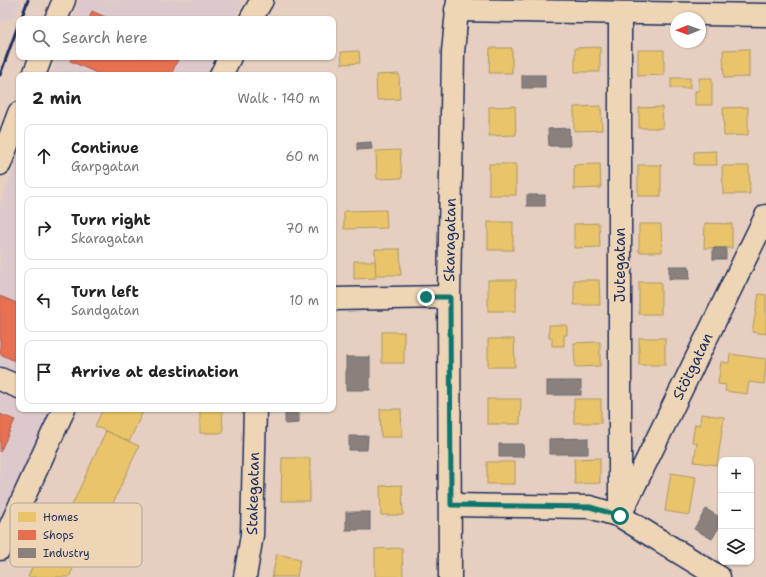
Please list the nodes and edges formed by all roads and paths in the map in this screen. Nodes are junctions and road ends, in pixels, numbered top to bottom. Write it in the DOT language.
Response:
graph roads {
  1 [pos="64,0"];
  2 [pos="262,0"];
  3 [pos="457,5"];
  4 [pos="620,14"];
  5 [pos="57,16"];
  6 [pos="253,16"];
  7 [pos="766,16"];
  8 [pos="40,60"];
  9 [pos="228,60"];
  10 [pos="35,72"];
  11 [pos="222,72"];
  12 [pos="16,121"];
  13 [pos="0,164"];
  14 [pos="766,216"];
  15 [pos="450,297"];
  16 [pos="336,299"];
  17 [pos="0,379"];
  18 [pos="16,386"];
  19 [pos="63,412"];
  20 [pos="255,412"];
  21 [pos="21,503"];
  22 [pos="451,505"];
  23 [pos="620,516"];
  24 [pos="10,527"];
  25 [pos="0,549"];
  26 [pos="245,577"];
  27 [pos="450,577"];
  28 [pos="719,577"];
  1 -- 5 [label="street"];
  2 -- 6 [label="street"];
  3 -- 4 [label="street"];
  3 -- 15 [label="street, Skaragatan"];
  4 -- 7 [label="street"];
  4 -- 23 [label="street, Jutegatan"];
  8 -- 10 [label="street"];
  9 -- 11 [label="street"];
  12 -- 13 [label="street"];
  14 -- 23 [label="street, Stötgatan"];
  15 -- 16 [label="street"];
  15 -- 22 [label="street, Skaragatan"];
  17 -- 18 [label="street"];
  19 -- 21 [label="street"];
  20 -- 26 [label="street, Stakegatan"];
  22 -- 23 [label="street"];
  22 -- 27 [label="street, Skaragatan"];
  23 -- 28 [label="street"];
  24 -- 25 [label="street"];
}
